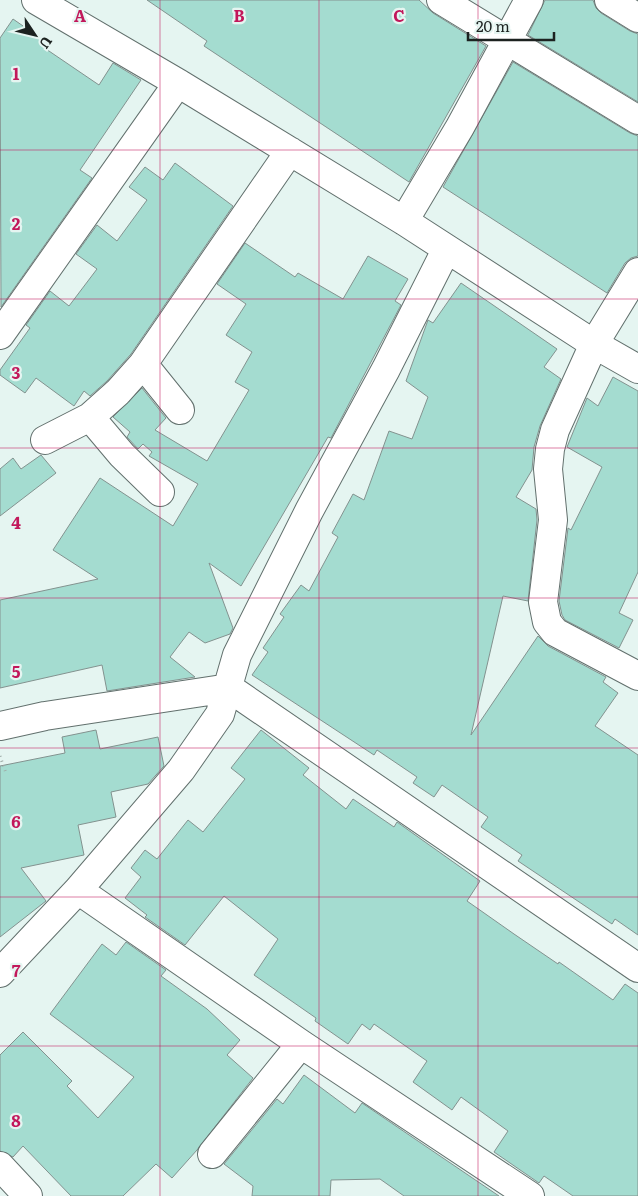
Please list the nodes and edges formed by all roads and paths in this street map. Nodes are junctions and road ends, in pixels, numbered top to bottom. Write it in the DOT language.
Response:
graph roads {
  1 [pos="36,0"];
  2 [pos="441,0"];
  3 [pos="529,0"];
  4 [pos="609,0"];
  5 [pos="638,18"];
  6 [pos="507,42"];
  7 [pos="178,83"];
  8 [pos="638,120"];
  9 [pos="290,151"];
  10 [pos="404,221"];
  11 [pos="446,250"];
  12 [pos="638,272"];
  13 [pos="0,335"];
  14 [pos="594,344"];
  15 [pos="143,364"];
  16 [pos="638,369"];
  17 [pos="180,410"];
  18 [pos="90,417"];
  19 [pos="45,440"];
  20 [pos="160,492"];
  21 [pos="638,676"];
  22 [pos="229,688"];
  23 [pos="0,726"];
  24 [pos="0,756"];
  25 [pos="6,773"];
  26 [pos="78,890"];
  27 [pos="638,968"];
  28 [pos="0,973"];
  29 [pos="301,1044"];
  30 [pos="212,1154"];
  31 [pos="0,1166"];
  32 [pos="500,1187"];
  33 [pos="28,1196"];
  34 [pos="530,1196"];
  1 -- 7 [label="street"];
  2 -- 6 [label="street"];
  3 -- 6 [label="street"];
  4 -- 5 [label="street"];
  6 -- 8 [label="street"];
  6 -- 10 [label="street"];
  7 -- 9 [label="street"];
  7 -- 13 [label="street"];
  9 -- 10 [label="street"];
  9 -- 15 [label="street"];
  10 -- 11 [label="street"];
  11 -- 14 [label="street"];
  11 -- 22 [label="street"];
  12 -- 14 [label="street"];
  14 -- 16 [label="street"];
  14 -- 21 [label="street"];
  15 -- 17 [label="street"];
  15 -- 18 [label="street"];
  18 -- 19 [label="street"];
  18 -- 20 [label="street"];
  22 -- 23 [label="street"];
  22 -- 26 [label="street"];
  22 -- 27 [label="street"];
  24 -- 25 [label="path"];
  26 -- 28 [label="street"];
  26 -- 29 [label="street"];
  29 -- 30 [label="street"];
  29 -- 32 [label="street"];
  31 -- 33 [label="street"];
  32 -- 34 [label="street"];
}
